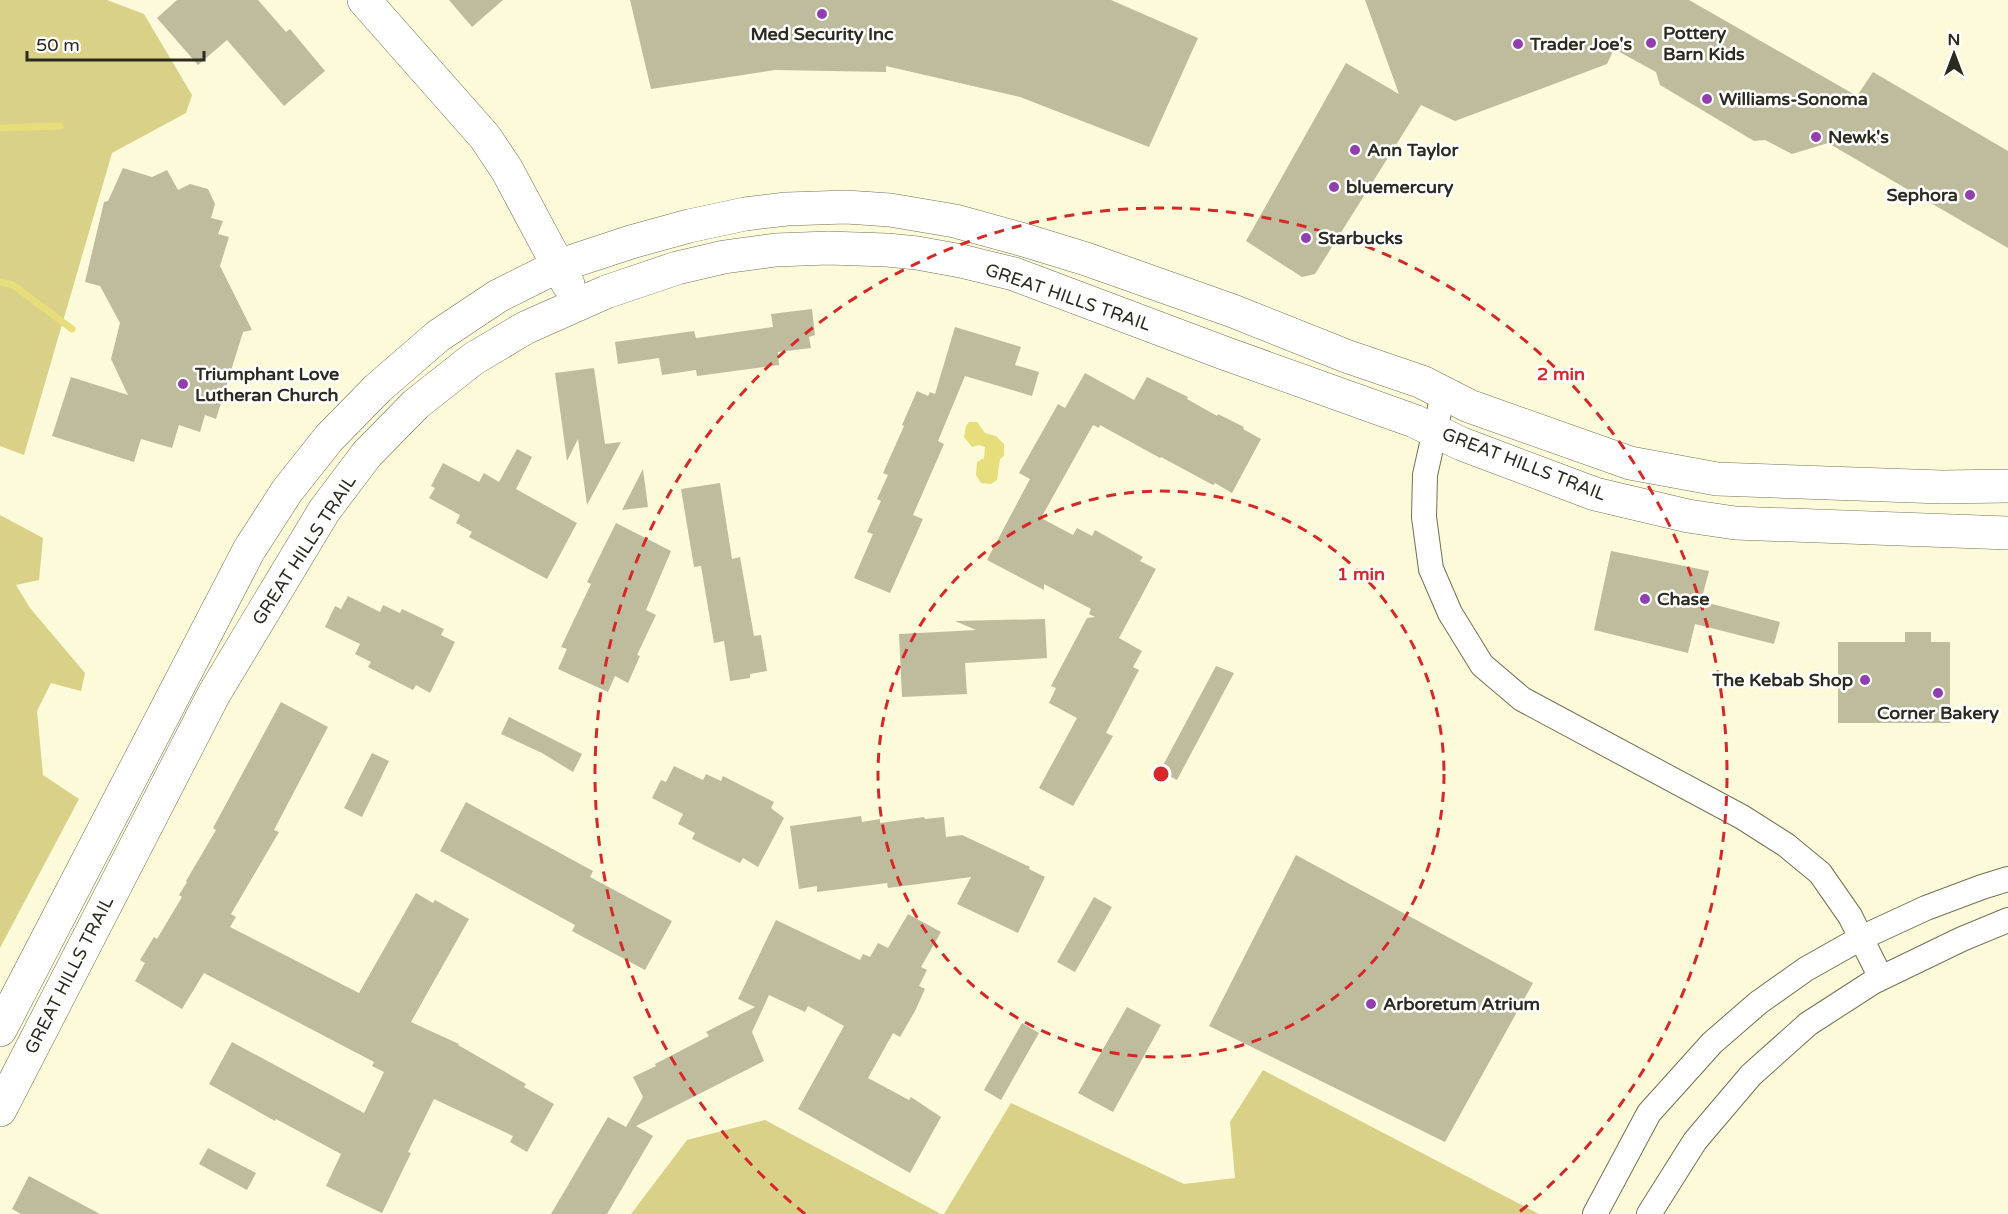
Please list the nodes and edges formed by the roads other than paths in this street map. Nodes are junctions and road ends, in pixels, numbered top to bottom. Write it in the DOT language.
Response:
graph roads {
  1 [pos="364,0"];
  2 [pos="890,210"];
  3 [pos="887,250"];
  4 [pos="558,266"];
  5 [pos="578,304"];
  6 [pos="1443,394"];
  7 [pos="1435,431"];
  8 [pos="2008,486"];
  9 [pos="2008,533"];
  10 [pos="2008,879"];
  11 [pos="2008,920"];
  12 [pos="1861,938"];
  13 [pos="1881,978"];
  14 [pos="0,1030"];
  15 [pos="0,1110"];
  16 [pos="1595,1214"];
  17 [pos="1649,1214"];
  1 -- 4 [label="street"];
  2 -- 3 [label="street"];
  2 -- 4 [label="street, GREAT HILLS TRAIL"];
  2 -- 6 [label="street, GREAT HILLS TRAIL"];
  3 -- 5 [label="street, GREAT HILLS TRAIL"];
  3 -- 7 [label="street, GREAT HILLS TRAIL"];
  4 -- 5 [label="street"];
  4 -- 14 [label="street, GREAT HILLS TRAIL"];
  5 -- 15 [label="street, GREAT HILLS TRAIL"];
  6 -- 7 [label="street"];
  6 -- 8 [label="street, GREAT HILLS TRAIL"];
  7 -- 9 [label="street, GREAT HILLS TRAIL"];
  7 -- 12 [label="street"];
  10 -- 12 [label="street"];
  11 -- 13 [label="street"];
  12 -- 13 [label="street"];
  12 -- 16 [label="street"];
  13 -- 17 [label="street"];
}
